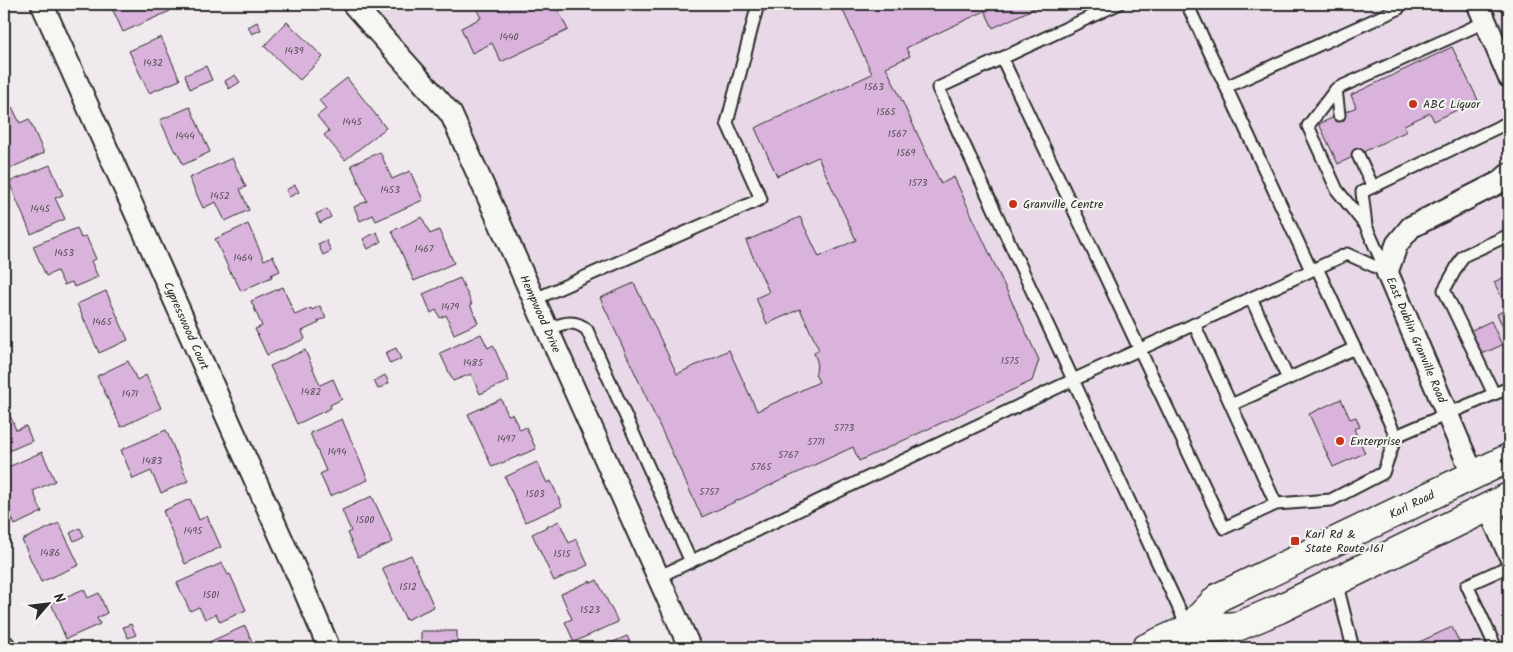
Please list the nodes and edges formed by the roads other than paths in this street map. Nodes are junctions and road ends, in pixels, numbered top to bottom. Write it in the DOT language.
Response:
graph roads {
  1 [pos="42,4"];
  2 [pos="353,4"];
  3 [pos="758,4"];
  4 [pos="1118,4"];
  5 [pos="1187,4"];
  6 [pos="1395,4"];
  7 [pos="1482,13"];
  8 [pos="1002,58"];
  9 [pos="1509,77"];
  10 [pos="1226,87"];
  11 [pos="1336,89"];
  12 [pos="1339,115"];
  13 [pos="1509,122"];
  14 [pos="1358,155"];
  15 [pos="1509,174"];
  16 [pos="1373,187"];
  17 [pos="1366,226"];
  18 [pos="1509,235"];
  19 [pos="1314,269"];
  20 [pos="1387,272"];
  21 [pos="1251,298"];
  22 [pos="533,300"];
  23 [pos="1194,324"];
  24 [pos="547,329"];
  25 [pos="1355,348"];
  26 [pos="1139,349"];
  27 [pos="1288,379"];
  28 [pos="1073,380"];
  29 [pos="1509,388"];
  30 [pos="1494,394"];
  31 [pos="1231,405"];
  32 [pos="1448,415"];
  33 [pos="1396,436"];
  34 [pos="1509,458"];
  35 [pos="1473,475"];
  36 [pos="1499,502"];
  37 [pos="1276,504"];
  38 [pos="1509,554"];
  39 [pos="690,562"];
  40 [pos="1509,566"];
  41 [pos="658,577"];
  42 [pos="1336,581"];
  43 [pos="1193,638"];
  44 [pos="329,648"];
  45 [pos="690,648"];
  46 [pos="1146,648"];
  47 [pos="1353,648"];
  48 [pos="1496,648"];
  1 -- 44 [label="street, Cypresswood Court"];
  2 -- 22 [label="street, Hempwood Drive"];
  3 -- 22 [label="lane"];
  4 -- 8 [label="lane"];
  5 -- 10 [label="lane"];
  6 -- 10 [label="lane"];
  7 -- 9 [label="street"];
  7 -- 11 [label="lane"];
  8 -- 26 [label="lane"];
  8 -- 28 [label="lane"];
  10 -- 19 [label="lane"];
  11 -- 12 [label="lane"];
  11 -- 17 [label="lane"];
  13 -- 16 [label="lane"];
  14 -- 16 [label="lane"];
  15 -- 20 [label="street, East Dublin Granville Road"];
  16 -- 17 [label="lane"];
  17 -- 20 [label="lane"];
  18 -- 30 [label="lane"];
  19 -- 20 [label="lane"];
  19 -- 21 [label="lane"];
  19 -- 25 [label="lane"];
  20 -- 32 [label="street, East Dublin Granville Road"];
  21 -- 23 [label="lane"];
  21 -- 27 [label="lane"];
  22 -- 24 [label="street, Hempwood Drive"];
  23 -- 26 [label="lane"];
  23 -- 31 [label="lane"];
  24 -- 39 [label="lane"];
  24 -- 41 [label="street, Hempwood Drive"];
  25 -- 27 [label="lane"];
  25 -- 33 [label="lane"];
  26 -- 28 [label="lane"];
  26 -- 37 [label="lane"];
  27 -- 31 [label="lane"];
  28 -- 39 [label="lane"];
  28 -- 43 [label="lane"];
  29 -- 30 [label="lane"];
  30 -- 32 [label="lane"];
  31 -- 37 [label="lane"];
  32 -- 33 [label="lane"];
  32 -- 35 [label="street, East Dublin Granville Road"];
  33 -- 37 [label="lane"];
  34 -- 35 [label="main road, Karl Road"];
  35 -- 43 [label="main road, Karl Road"];
  36 -- 38 [label="street"];
  36 -- 42 [label="main road, Karl Road"];
  39 -- 41 [label="lane"];
  40 -- 48 [label="lane"];
  41 -- 45 [label="street, Hempwood Drive"];
  42 -- 43 [label="main road, Karl Road"];
  42 -- 47 [label="lane"];
  43 -- 46 [label="main road, Karl Road"];
}
